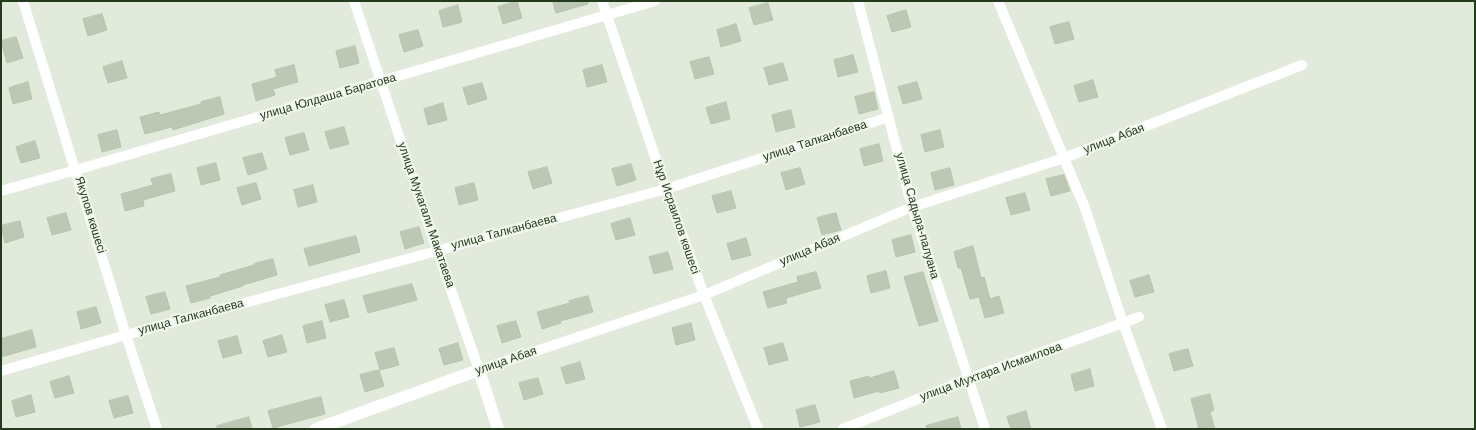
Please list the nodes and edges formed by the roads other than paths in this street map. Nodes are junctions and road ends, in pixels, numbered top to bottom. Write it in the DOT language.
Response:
graph roads {
  1 [pos="23,1"];
  2 [pos="354,1"];
  3 [pos="602,1"];
  4 [pos="655,1"];
  5 [pos="858,1"];
  6 [pos="998,1"];
  7 [pos="607,14"];
  8 [pos="1302,65"];
  9 [pos="381,81"];
  10 [pos="889,117"];
  11 [pos="1064,158"];
  12 [pos="76,170"];
  13 [pos="666,189"];
  14 [pos="1,191"];
  15 [pos="912,207"];
  16 [pos="437,250"];
  17 [pos="704,294"];
  18 [pos="1139,317"];
  19 [pos="1123,323"];
  20 [pos="126,335"];
  21 [pos="479,370"];
  22 [pos="1,372"];
  23 [pos="968,379"];
  24 [pos="157,429"];
  25 [pos="316,429"];
  26 [pos="498,429"];
  27 [pos="758,429"];
  28 [pos="843,429"];
  29 [pos="985,429"];
  30 [pos="1162,429"];
  1 -- 12 [label="street, Якупов көшесі"];
  2 -- 9 [label="street, улица Мукагали Макатаева"];
  3 -- 7 [label="street, Нұр Исраилов көшесі"];
  4 -- 7 [label="street, улица Юлдаша Баратова"];
  5 -- 10 [label="street, улица Садыра-палуана"];
  6 -- 11 [label="street"];
  7 -- 9 [label="street, улица Юлдаша Баратова"];
  7 -- 13 [label="street, Нұр Исраилов көшесі"];
  8 -- 11 [label="street, улица Абая"];
  9 -- 12 [label="street, улица Юлдаша Баратова"];
  9 -- 16 [label="street, улица Мукагали Макатаева"];
  10 -- 13 [label="street, улица Талканбаева"];
  10 -- 15 [label="street, улица Садыра-палуана"];
  11 -- 15 [label="street, улица Абая"];
  11 -- 19 [label="street"];
  12 -- 14 [label="street, улица Юлдаша Баратова"];
  12 -- 20 [label="street, Якупов көшесі"];
  13 -- 16 [label="street, улица Талканбаева"];
  13 -- 17 [label="street, Нұр Исраилов көшесі"];
  15 -- 17 [label="street, улица Абая"];
  15 -- 23 [label="street, улица Садыра-палуана"];
  16 -- 20 [label="street, улица Талканбаева"];
  16 -- 21 [label="street, улица Мукагали Макатаева"];
  17 -- 21 [label="street, улица Абая"];
  17 -- 27 [label="street, Нұр Исраилов көшесі"];
  18 -- 19 [label="street, улица Мухтара Исмаилова"];
  19 -- 23 [label="street, улица Мухтара Исмаилова"];
  19 -- 30 [label="street"];
  20 -- 22 [label="street, улица Талканбаева"];
  20 -- 24 [label="street, Якупов көшесі"];
  21 -- 25 [label="street, улица Абая"];
  21 -- 26 [label="street, улица Мукагали Макатаева"];
  23 -- 28 [label="street, улица Мухтара Исмаилова"];
  23 -- 29 [label="street, улица Садыра-палуана"];
}
